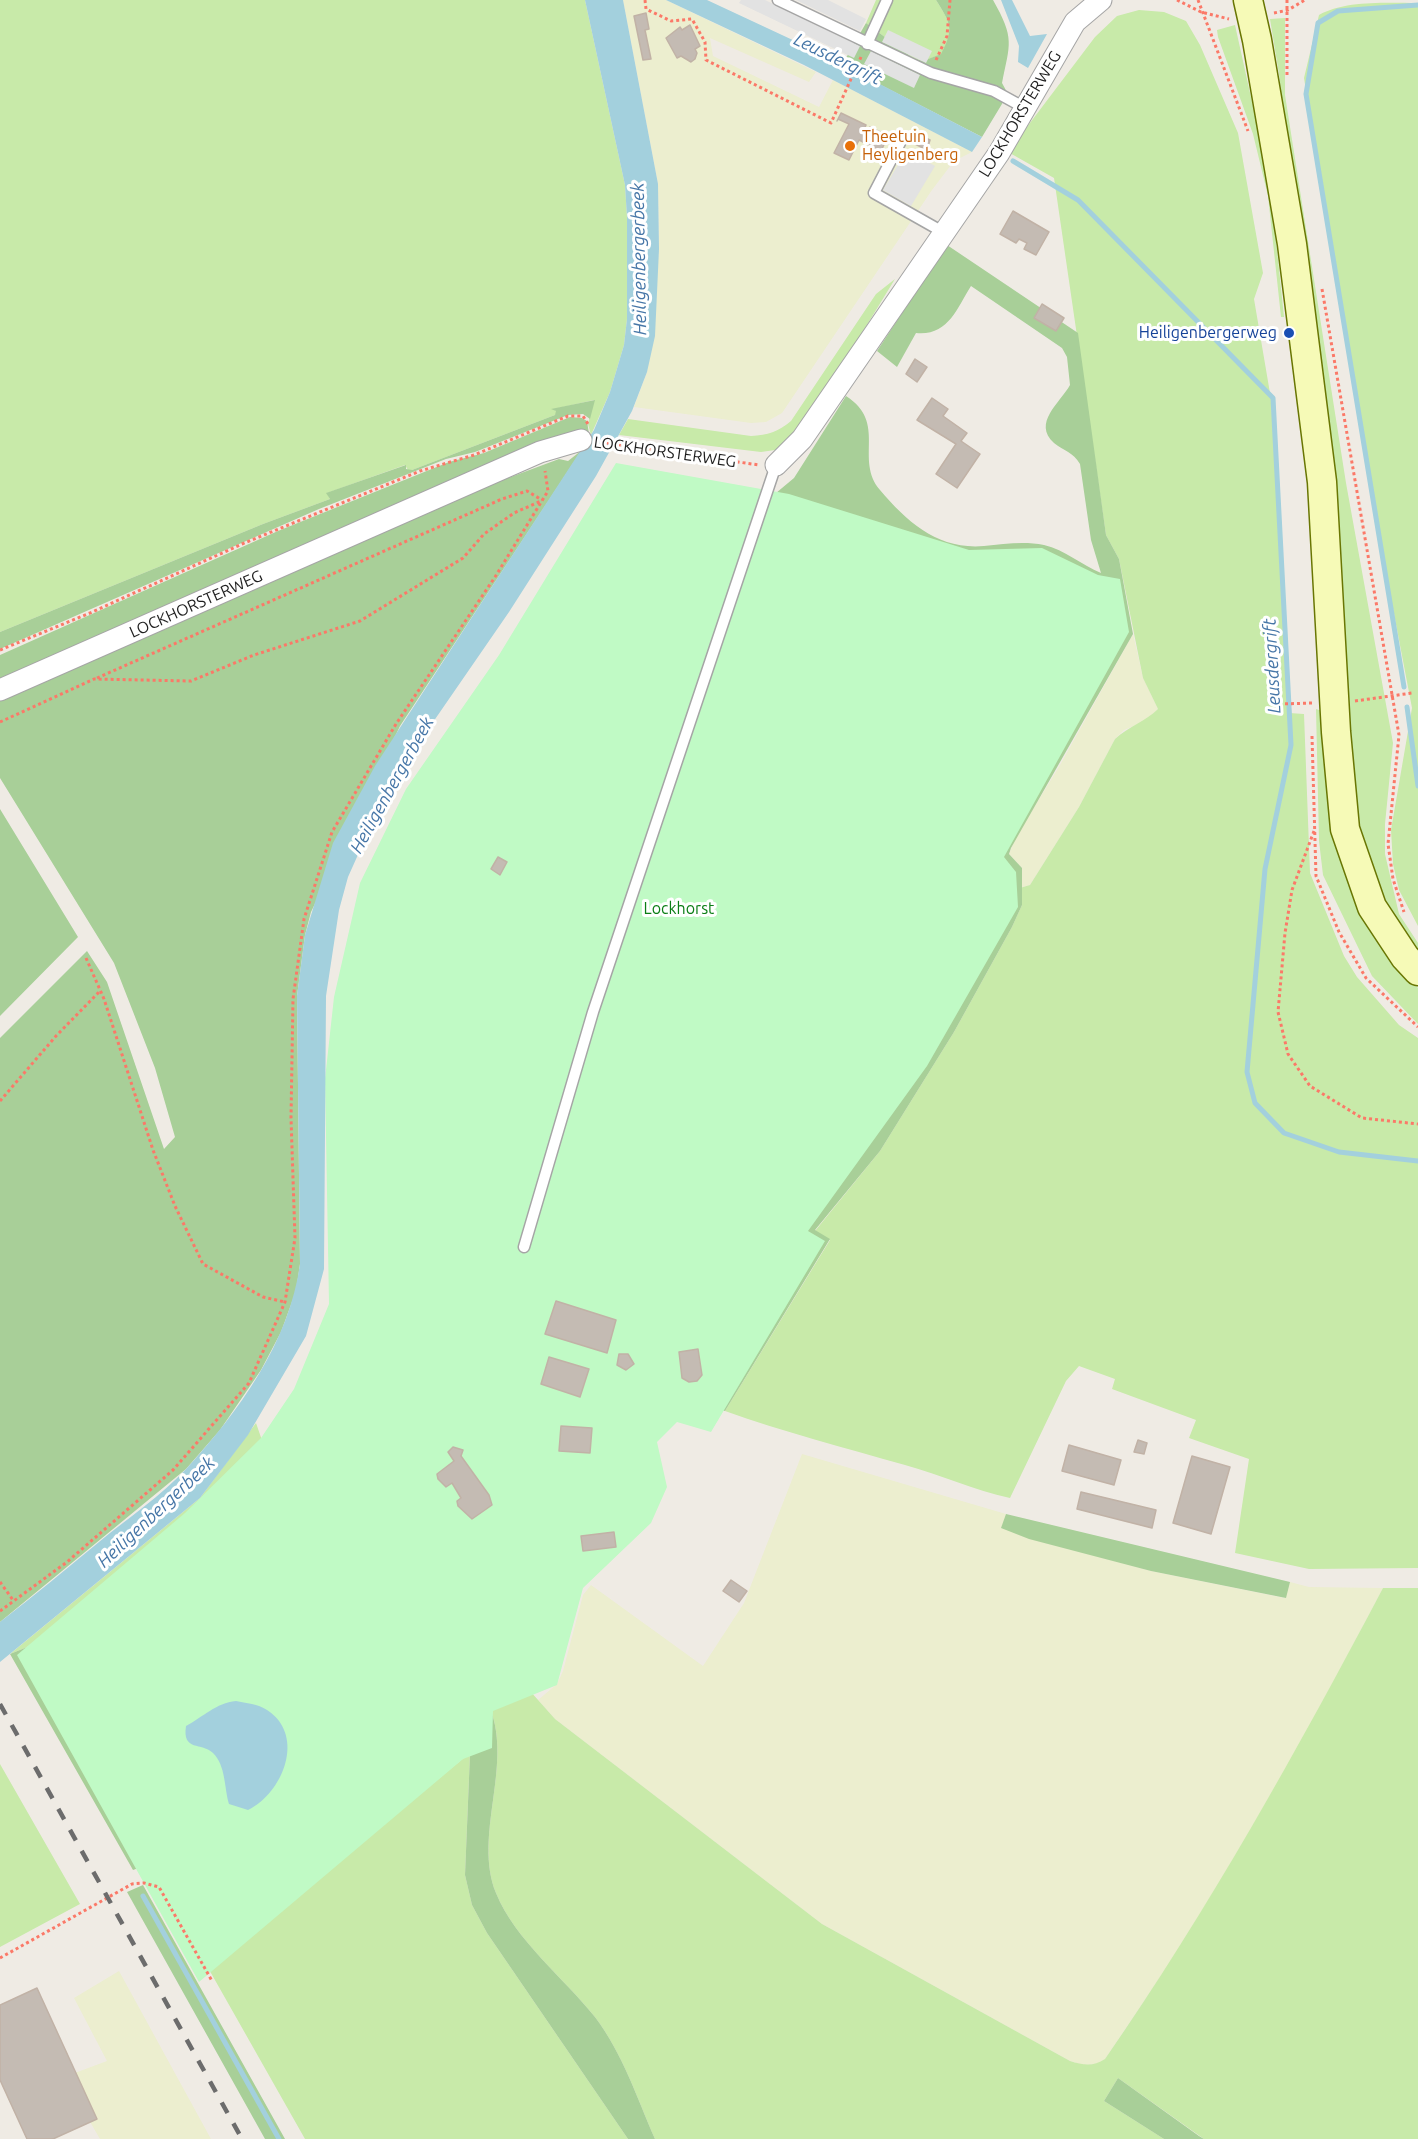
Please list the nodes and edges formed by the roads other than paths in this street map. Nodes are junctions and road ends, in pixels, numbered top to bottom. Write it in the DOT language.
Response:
graph roads {
  1 [pos="778,0"];
  2 [pos="887,0"];
  3 [pos="1101,0"];
  4 [pos="1248,0"];
  5 [pos="867,44"];
  6 [pos="1025,108"];
  7 [pos="902,139"];
  8 [pos="943,232"];
  9 [pos="583,440"];
  10 [pos="776,465"];
  11 [pos="0,690"];
  12 [pos="1418,971"];
  13 [pos="524,1247"];
  1 -- 5 [label="lane"];
  2 -- 5 [label="lane"];
  3 -- 6 [label="street, LOCKHORSTERWEG"];
  4 -- 12 [label="main road"];
  5 -- 6 [label="lane"];
  6 -- 8 [label="street, LOCKHORSTERWEG"];
  7 -- 8 [label="lane"];
  8 -- 10 [label="street, LOCKHORSTERWEG"];
  9 -- 11 [label="street, LOCKHORSTERWEG"];
  10 -- 13 [label="lane"];
}
